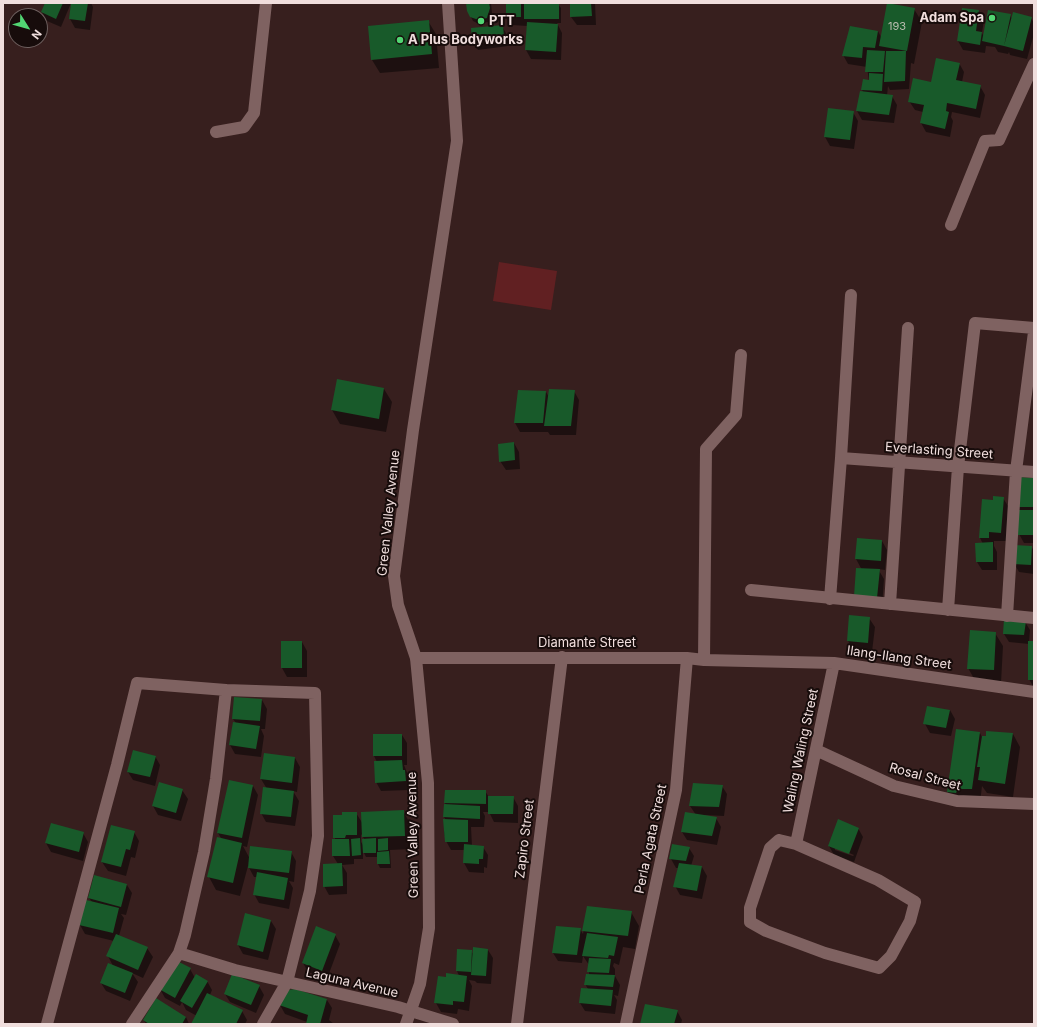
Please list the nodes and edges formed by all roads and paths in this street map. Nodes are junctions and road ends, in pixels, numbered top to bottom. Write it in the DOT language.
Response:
graph roads {
  1 [pos="266,3"];
  2 [pos="448,3"];
  3 [pos="1034,64"];
  4 [pos="216,132"];
  5 [pos="951,225"];
  6 [pos="851,295"];
  7 [pos="908,328"];
  8 [pos="1034,328"];
  9 [pos="1034,332"];
  10 [pos="741,355"];
  11 [pos="842,458"];
  12 [pos="900,462"];
  13 [pos="958,467"];
  14 [pos="1016,471"];
  15 [pos="1034,472"];
  16 [pos="751,590"];
  17 [pos="830,598"];
  18 [pos="890,604"];
  19 [pos="948,610"];
  20 [pos="1007,616"];
  21 [pos="1034,618"];
  22 [pos="562,657"];
  23 [pos="416,658"];
  24 [pos="687,658"];
  25 [pos="704,660"];
  26 [pos="758,661"];
  27 [pos="834,663"];
  28 [pos="226,690"];
  29 [pos="1034,692"];
  30 [pos="816,750"];
  31 [pos="1034,804"];
  32 [pos="796,844"];
  33 [pos="179,953"];
  34 [pos="287,982"];
  35 [pos="412,1011"];
  36 [pos="47,1024"];
  37 [pos="132,1024"];
  38 [pos="263,1024"];
  39 [pos="406,1024"];
  40 [pos="453,1024"];
  41 [pos="517,1024"];
  42 [pos="626,1024"];
  1 -- 4 [label="street"];
  2 -- 23 [label="street, Green Valley Avenue"];
  3 -- 5 [label="street"];
  6 -- 11 [label="street"];
  7 -- 12 [label="street"];
  8 -- 13 [label="street"];
  9 -- 14 [label="street"];
  10 -- 25 [label="street"];
  11 -- 12 [label="street, Everlasting Street"];
  11 -- 17 [label="street"];
  12 -- 13 [label="street, Everlasting Street"];
  12 -- 18 [label="street"];
  13 -- 14 [label="street, Everlasting Street"];
  13 -- 19 [label="street"];
  14 -- 15 [label="street, Everlasting Street"];
  14 -- 20 [label="street"];
  16 -- 17 [label="street"];
  17 -- 18 [label="street"];
  18 -- 19 [label="street"];
  19 -- 20 [label="street"];
  20 -- 21 [label="street"];
  22 -- 23 [label="street, Diamante Street"];
  22 -- 24 [label="street, Diamante Street"];
  22 -- 41 [label="street, Zapiro Street"];
  23 -- 35 [label="street, Green Valley Avenue"];
  24 -- 25 [label="street, Diamante Street"];
  24 -- 42 [label="street, Perla Agata Street"];
  25 -- 26 [label="street, Diamante Street"];
  26 -- 27 [label="street, Ilang-Ilang Street"];
  27 -- 29 [label="street, Ilang-Ilang Street"];
  27 -- 30 [label="street, Waling Waling Street"];
  28 -- 33 [label="street"];
  28 -- 34 [label="street"];
  28 -- 36 [label="street"];
  30 -- 31 [label="street, Rosal Street"];
  30 -- 32 [label="street, Waling Waling Street"];
  32 -- 32 [label="street"];
  33 -- 34 [label="street, Laguna Avenue"];
  33 -- 37 [label="street"];
  34 -- 35 [label="street, Laguna Avenue"];
  34 -- 38 [label="street"];
  35 -- 39 [label="street, Green Valley Avenue"];
  35 -- 40 [label="street, Laguna Avenue"];
}
